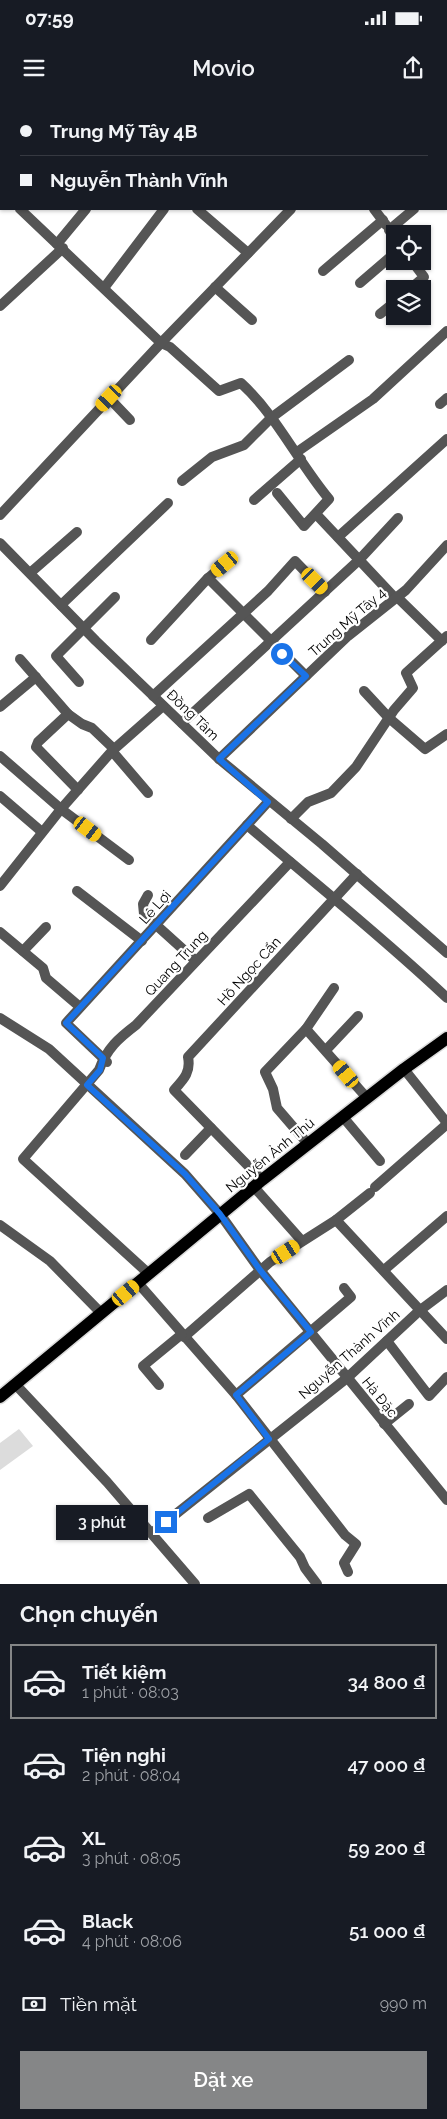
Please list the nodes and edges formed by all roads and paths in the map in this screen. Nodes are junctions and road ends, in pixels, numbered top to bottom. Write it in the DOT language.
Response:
graph roads {
  1 [pos="21,210"];
  2 [pos="85,210"];
  3 [pos="163,210"];
  4 [pos="199,210"];
  5 [pos="290,210"];
  6 [pos="375,210"];
  7 [pos="413,210"];
  8 [pos="383,220"];
  9 [pos="386,225"];
  10 [pos="400,225"];
  11 [pos="60,246"];
  12 [pos="248,253"];
  13 [pos="386,261"];
  14 [pos="419,270"];
  15 [pos="323,271"];
  16 [pos="420,280"];
  17 [pos="360,283"];
  18 [pos="215,287"];
  19 [pos="104,288"];
  20 [pos="0,306"];
  21 [pos="386,309"];
  22 [pos="380,314"];
  23 [pos="252,320"];
  24 [pos="447,331"];
  25 [pos="161,343"];
  26 [pos="349,360"];
  27 [pos="109,398"];
  28 [pos="272,418"];
  29 [pos="130,420"];
  30 [pos="447,439"];
  31 [pos="299,456"];
  32 [pos="182,481"];
  33 [pos="277,493"];
  34 [pos="254,500"];
  35 [pos="168,503"];
  36 [pos="316,514"];
  37 [pos="0,515"];
  38 [pos="398,518"];
  39 [pos="77,532"];
  40 [pos="338,537"];
  41 [pos="0,542"];
  42 [pos="447,545"];
  43 [pos="359,560"];
  44 [pos="225,564"];
  45 [pos="30,573"];
  46 [pos="208,578"];
  47 [pos="325,592"];
  48 [pos="115,597"];
  49 [pos="396,598"];
  50 [pos="61,605"];
  51 [pos="243,613"];
  52 [pos="84,628"];
  53 [pos="444,638"];
  54 [pos="151,640"];
  55 [pos="270,642"];
  56 [pos="20,659"];
  57 [pos="306,676"];
  58 [pos="36,677"];
  59 [pos="79,682"];
  60 [pos="364,692"];
  61 [pos="153,696"];
  62 [pos="163,706"];
  63 [pos="0,707"];
  64 [pos="68,714"];
  65 [pos="389,718"];
  66 [pos="182,723"];
  67 [pos="446,738"];
  68 [pos="113,750"];
  69 [pos="0,756"];
  70 [pos="219,759"];
  71 [pos="78,790"];
  72 [pos="148,794"];
  73 [pos="0,796"];
  74 [pos="268,802"];
  75 [pos="61,809"];
  76 [pos="291,819"];
  77 [pos="247,825"];
  78 [pos="42,832"];
  79 [pos="129,860"];
  80 [pos="290,862"];
  81 [pos="357,874"];
  82 [pos="0,886"];
  83 [pos="77,892"];
  84 [pos="148,895"];
  85 [pos="335,897"];
  86 [pos="157,925"];
  87 [pos="46,927"];
  88 [pos="0,932"];
  89 [pos="142,941"];
  90 [pos="23,951"];
  91 [pos="447,953"];
  92 [pos="196,961"];
  93 [pos="334,988"];
  94 [pos="447,998"];
  95 [pos="80,1007"];
  96 [pos="358,1016"];
  97 [pos="0,1018"];
  98 [pos="306,1029"];
  99 [pos="447,1038"];
  100 [pos="326,1050"];
  101 [pos="105,1060"];
  102 [pos="404,1069"];
  103 [pos="87,1085"];
  104 [pos="367,1098"];
  105 [pos="343,1117"];
  106 [pos="447,1123"];
  107 [pos="211,1128"];
  108 [pos="308,1144"];
  109 [pos="185,1155"];
  110 [pos="380,1161"];
  111 [pos="258,1184"];
  112 [pos="220,1214"];
  113 [pos="447,1216"];
  114 [pos="336,1220"];
  115 [pos="0,1225"];
  116 [pos="302,1242"];
  117 [pos="260,1270"];
  118 [pos="384,1270"];
  119 [pos="149,1274"];
  120 [pos="138,1283"];
  121 [pos="344,1288"];
  122 [pos="447,1290"];
  123 [pos="419,1311"];
  124 [pos="101,1313"];
  125 [pos="311,1332"];
  126 [pos="183,1335"];
  127 [pos="387,1340"];
  128 [pos="447,1340"];
  129 [pos="347,1378"];
  130 [pos="447,1378"];
  131 [pos="159,1384"];
  132 [pos="16,1385"];
  133 [pos="236,1395"];
  134 [pos="0,1397"];
  135 [pos="409,1404"];
  136 [pos="384,1424"];
  137 [pos="269,1439"];
  138 [pos="447,1500"];
  139 [pos="208,1518"];
  140 [pos="152,1533"];
  141 [pos="348,1572"];
  142 [pos="194,1584"];
  143 [pos="317,1584"];
  1 -- 11 [label="street"];
  2 -- 11 [label="street"];
  3 -- 19 [label="street"];
  4 -- 12 [label="street"];
  5 -- 12 [label="street"];
  6 -- 8 [label="street"];
  7 -- 10 [label="street"];
  8 -- 9 [label="street"];
  8 -- 15 [label="street"];
  11 -- 19 [label="street"];
  11 -- 20 [label="street"];
  12 -- 18 [label="street"];
  13 -- 17 [label="street"];
  14 -- 16 [label="street"];
  18 -- 23 [label="street"];
  18 -- 25 [label="street"];
  19 -- 25 [label="street"];
  21 -- 22 [label="street"];
  24 -- 31 [label="street"];
  25 -- 27 [label="street"];
  25 -- 28 [label="street"];
  26 -- 28 [label="street"];
  27 -- 29 [label="street"];
  27 -- 37 [label="street"];
  28 -- 31 [label="street"];
  28 -- 32 [label="street"];
  30 -- 40 [label="street"];
  31 -- 34 [label="street"];
  31 -- 36 [label="street"];
  33 -- 36 [label="street"];
  35 -- 50 [label="street"];
  36 -- 40 [label="street"];
  38 -- 43 [label="street"];
  39 -- 45 [label="street"];
  40 -- 43 [label="street"];
  41 -- 45 [label="street, Đồng Tâm"];
  42 -- 49 [label="street, Trung Mỹ Tây 4"];
  43 -- 47 [label="street"];
  43 -- 49 [label="street"];
  44 -- 46 [label="street"];
  45 -- 50 [label="street, Đồng Tâm"];
  46 -- 51 [label="street"];
  46 -- 54 [label="street"];
  47 -- 51 [label="street"];
  47 -- 55 [label="street"];
  48 -- 52 [label="street"];
  49 -- 53 [label="street"];
  49 -- 57 [label="street, Trung Mỹ Tây 4"];
  50 -- 52 [label="street, Đồng Tâm"];
  51 -- 55 [label="street"];
  51 -- 61 [label="street"];
  52 -- 59 [label="street"];
  52 -- 61 [label="street, Đồng Tâm"];
  53 -- 65 [label="street"];
  55 -- 57 [label="street"];
  55 -- 66 [label="street"];
  56 -- 58 [label="street"];
  57 -- 70 [label="street, Trung Mỹ Tây 4"];
  58 -- 63 [label="street"];
  58 -- 64 [label="street"];
  60 -- 65 [label="street"];
  61 -- 62 [label="street, Đồng Tâm"];
  62 -- 66 [label="street, Đồng Tâm"];
  62 -- 68 [label="street"];
  64 -- 68 [label="street"];
  64 -- 71 [label="street"];
  65 -- 67 [label="street"];
  65 -- 76 [label="street"];
  66 -- 70 [label="street, Đồng Tâm"];
  68 -- 71 [label="street"];
  68 -- 72 [label="street"];
  69 -- 75 [label="street"];
  70 -- 74 [label="street, Đồng Tâm"];
  71 -- 75 [label="street"];
  73 -- 78 [label="street"];
  74 -- 76 [label="street, Đồng Tâm"];
  74 -- 77 [label="street, Lê Lợi"];
  75 -- 78 [label="street"];
  75 -- 79 [label="street"];
  76 -- 81 [label="street, Đồng Tâm"];
  77 -- 80 [label="street"];
  77 -- 86 [label="street, Lê Lợi"];
  78 -- 82 [label="street"];
  80 -- 85 [label="street"];
  80 -- 92 [label="street, Quang Trung"];
  81 -- 85 [label="street, Hồ Ngọc Cẩn"];
  81 -- 91 [label="street, Đồng Tâm"];
  83 -- 89 [label="street"];
  84 -- 86 [label="street"];
  85 -- 94 [label="street"];
  85 -- 107 [label="street, Hồ Ngọc Cẩn"];
  86 -- 89 [label="street, Lê Lợi"];
  86 -- 92 [label="street"];
  87 -- 90 [label="street"];
  88 -- 90 [label="street"];
  89 -- 95 [label="street, Lê Lợi"];
  90 -- 95 [label="street"];
  92 -- 101 [label="street, Quang Trung"];
  93 -- 98 [label="street"];
  95 -- 101 [label="street, Lê Lợi"];
  96 -- 100 [label="street"];
  97 -- 103 [label="street, Hà Đặc"];
  98 -- 100 [label="street"];
  98 -- 108 [label="street"];
  99 -- 102 [label="main road, Nguyễn Ảnh Thủ"];
  100 -- 104 [label="street"];
  101 -- 103 [label="street, Quang Trung"];
  102 -- 104 [label="main road, Nguyễn Ảnh Thủ"];
  102 -- 106 [label="street"];
  103 -- 112 [label="street, Hà Đặc"];
  103 -- 119 [label="street, Quang Trung"];
  104 -- 105 [label="main road, Nguyễn Ảnh Thủ"];
  105 -- 108 [label="main road, Nguyễn Ảnh Thủ"];
  105 -- 110 [label="street"];
  106 -- 114 [label="street"];
  107 -- 109 [label="street"];
  107 -- 111 [label="street"];
  108 -- 111 [label="main road, Nguyễn Ảnh Thủ"];
  111 -- 112 [label="main road, Nguyễn Ảnh Thủ"];
  111 -- 116 [label="street"];
  112 -- 117 [label="street, Hà Đặc"];
  112 -- 119 [label="main road, Nguyễn Ảnh Thủ"];
  113 -- 118 [label="street"];
  114 -- 116 [label="street"];
  114 -- 118 [label="street"];
  115 -- 124 [label="street"];
  116 -- 117 [label="street"];
  117 -- 125 [label="street, Hà Đặc"];
  117 -- 126 [label="street"];
  118 -- 123 [label="street"];
  119 -- 120 [label="main road, Nguyễn Ảnh Thủ"];
  120 -- 124 [label="main road, Nguyễn Ảnh Thủ"];
  120 -- 126 [label="street"];
  121 -- 125 [label="street"];
  122 -- 123 [label="street, Nguyễn Thành Vĩnh"];
  123 -- 127 [label="street, Nguyễn Thành Vĩnh"];
  123 -- 128 [label="street"];
  124 -- 132 [label="main road, Nguyễn Ảnh Thủ"];
  125 -- 129 [label="street, Hà Đặc"];
  125 -- 133 [label="street"];
  126 -- 131 [label="street"];
  126 -- 133 [label="street"];
  127 -- 129 [label="street, Nguyễn Thành Vĩnh"];
  127 -- 130 [label="street"];
  129 -- 136 [label="street, Hà Đặc"];
  129 -- 137 [label="street, Nguyễn Thành Vĩnh"];
  132 -- 134 [label="main road, Nguyễn Ảnh Thủ"];
  132 -- 140 [label="street"];
  133 -- 137 [label="street"];
  135 -- 136 [label="street"];
  136 -- 138 [label="street, Hà Đặc"];
  137 -- 140 [label="street, Nguyễn Thành Vĩnh"];
  137 -- 141 [label="street"];
  139 -- 143 [label="street"];
  140 -- 142 [label="street"];
}
